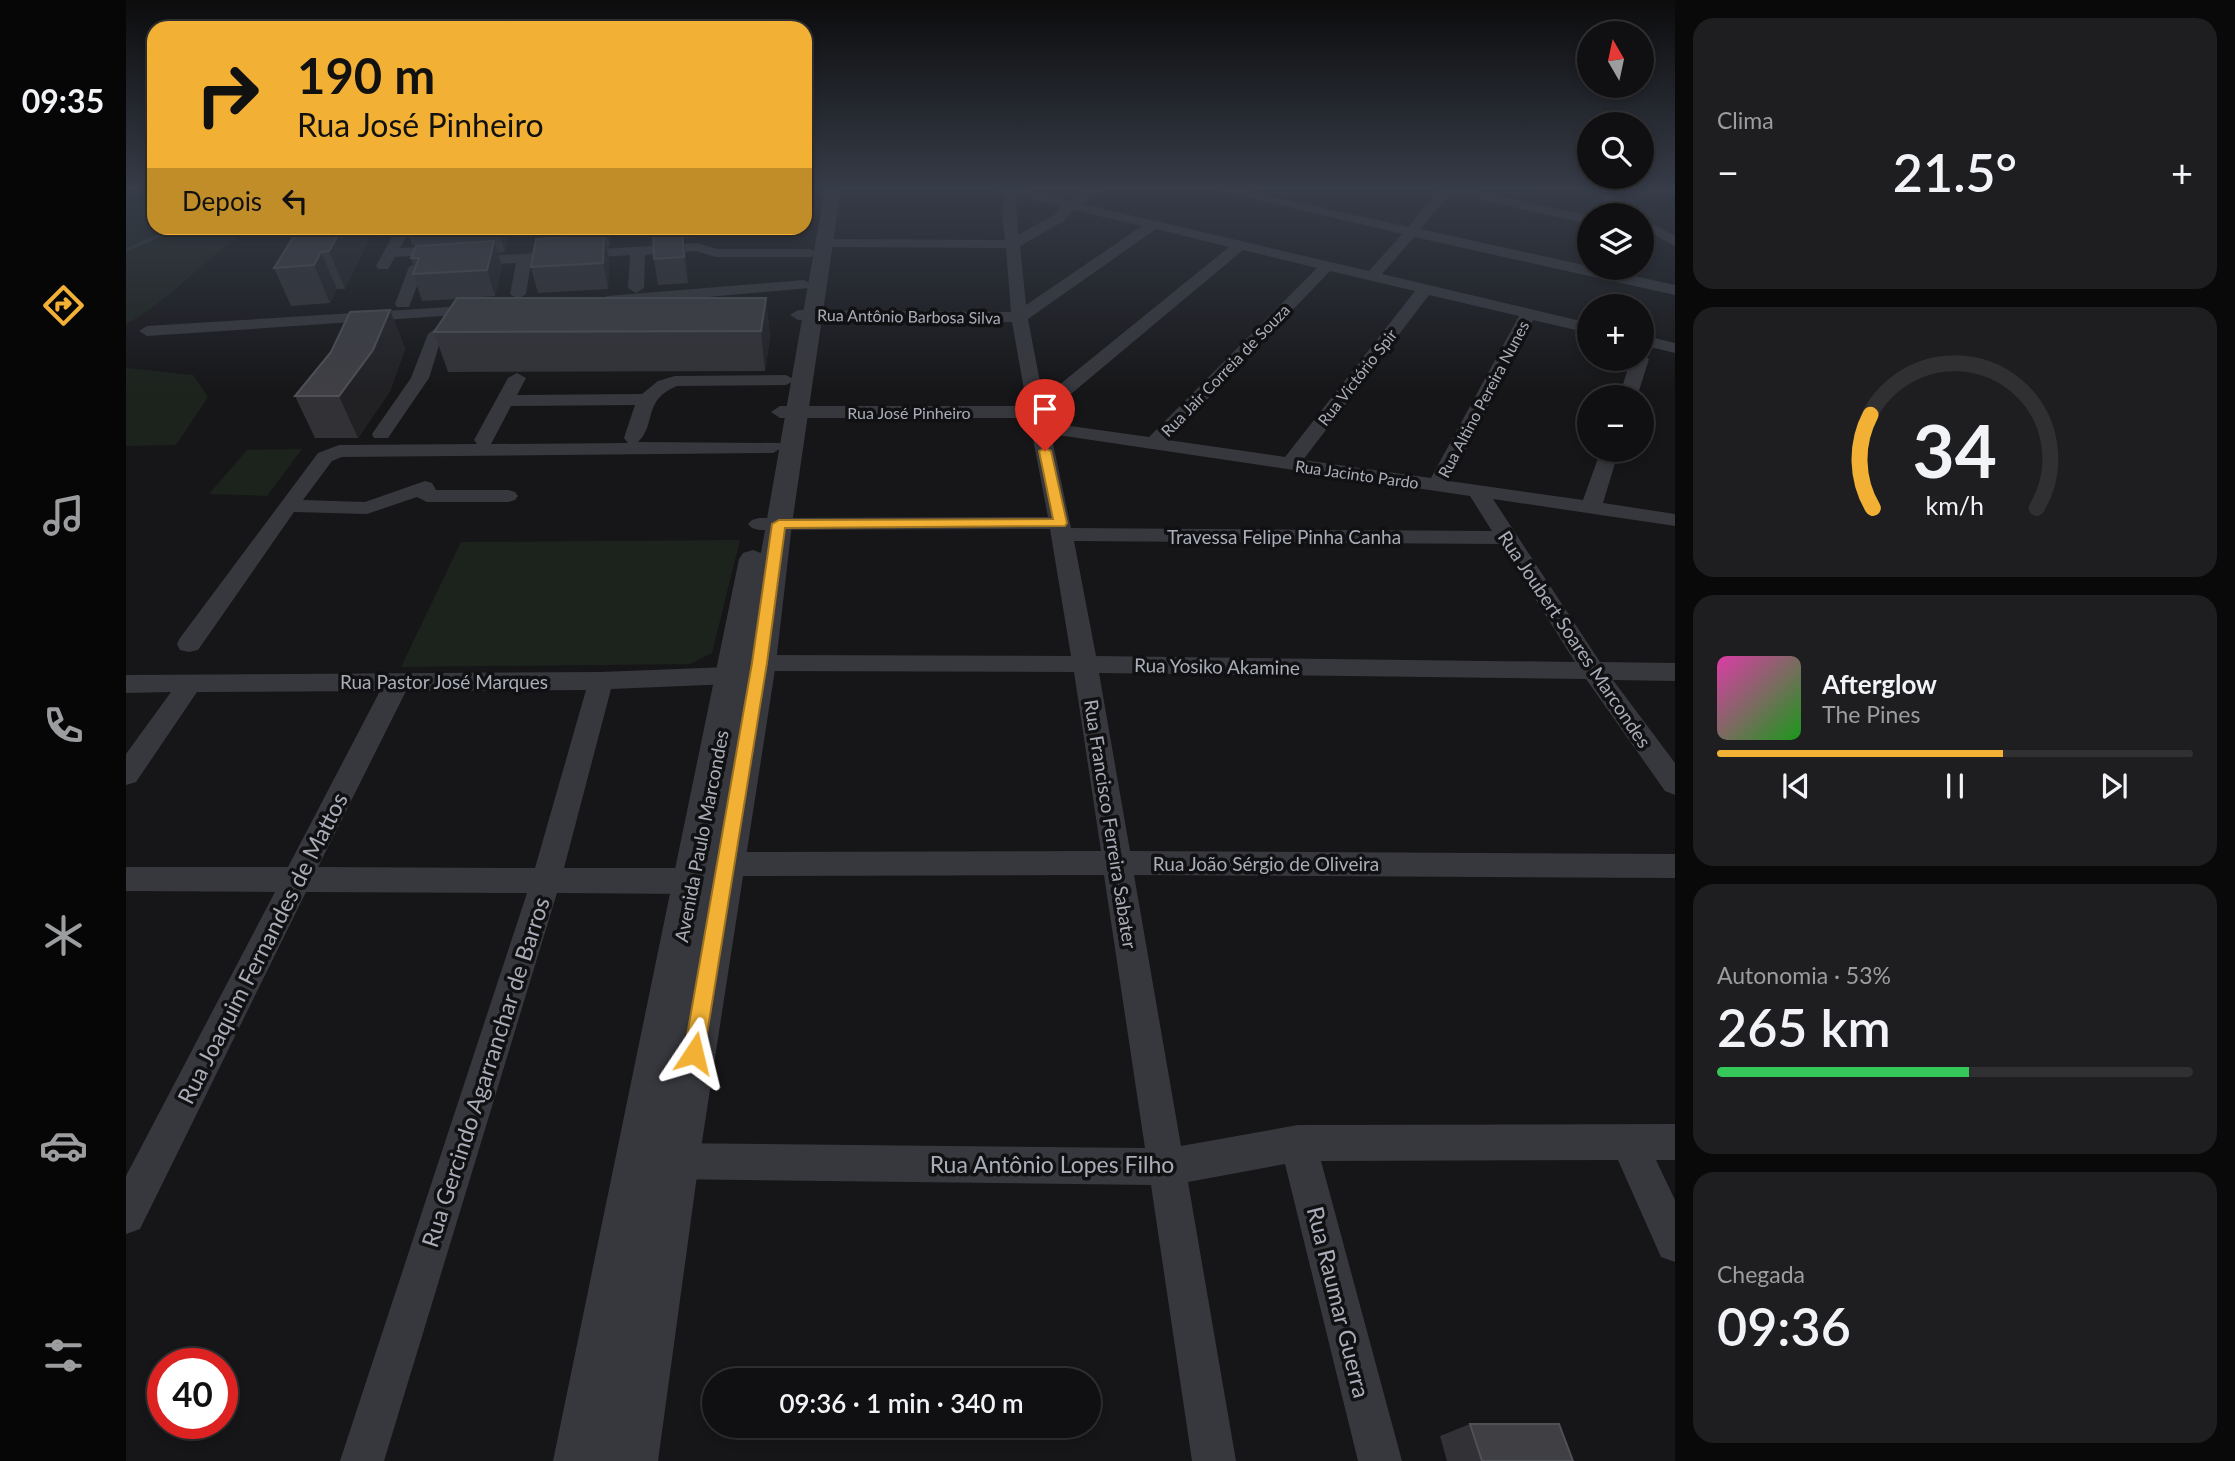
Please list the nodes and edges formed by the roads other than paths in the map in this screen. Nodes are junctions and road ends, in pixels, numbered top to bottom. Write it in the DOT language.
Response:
graph roads {
  1 [pos="388,256"];
  2 [pos="550,256"];
  3 [pos="638,256"];
  4 [pos="710,256"];
  5 [pos="814,256"];
  6 [pos="816,256"];
  7 [pos="1014,256"];
  8 [pos="1107,256"];
  9 [pos="1227,256"];
  10 [pos="1284,256"];
  11 [pos="1390,256"];
  12 [pos="1521,256"];
  13 [pos="524,258"];
  14 [pos="1327,266"];
  15 [pos="382,269"];
  16 [pos="709,271"];
  17 [pos="1372,277"];
  18 [pos="1016,279"];
  19 [pos="804,285"];
  20 [pos="1061,287"];
  21 [pos="636,288"];
  22 [pos="766,288"];
  23 [pos="1424,289"];
  24 [pos="1675,290"];
  25 [pos="595,302"];
  26 [pos="402,304"];
  27 [pos="516,304"];
  28 [pos="761,307"];
  29 [pos="1528,314"];
  30 [pos="805,315"];
  31 [pos="1020,317"];
  32 [pos="490,324"];
  33 [pos="1577,325"];
  34 [pos="445,329"];
  35 [pos="147,331"];
  36 [pos="392,332"];
  37 [pos="1675,348"];
  38 [pos="1654,349"];
  39 [pos="517,378"];
  40 [pos="786,380"];
  41 [pos="646,399"];
  42 [pos="505,401"];
  43 [pos="788,412"];
  44 [pos="1039,419"];
  45 [pos="381,434"];
  46 [pos="634,438"];
  47 [pos="484,440"];
  48 [pos="1153,444"];
  49 [pos="773,447"];
  50 [pos="1606,462"];
  51 [pos="1290,464"];
  52 [pos="1437,485"];
  53 [pos="1477,491"];
  54 [pos="508,496"];
  55 [pos="290,506"];
  56 [pos="1591,508"];
  57 [pos="1675,520"];
  58 [pos="769,524"];
  59 [pos="1061,529"];
  60 [pos="1505,538"];
  61 [pos="189,645"];
  62 [pos="1085,664"];
  63 [pos="745,669"];
  64 [pos="1594,671"];
  65 [pos="1675,672"];
  66 [pos="398,681"];
  67 [pos="601,681"];
  68 [pos="126,684"];
  69 [pos="190,684"];
  70 [pos="126,775"];
  71 [pos="1675,784"];
  72 [pos="1116,863"];
  73 [pos="1675,866"];
  74 [pos="710,873"];
  75 [pos="299,878"];
  76 [pos="126,879"];
  77 [pos="546,881"];
  78 [pos="1628,1142"];
  79 [pos="1675,1142"];
  80 [pos="1298,1143"];
  81 [pos="656,1161"];
  82 [pos="1168,1167"];
  83 [pos="126,1215"];
  84 [pos="1675,1242"];
  85 [pos="362,1461"];
  86 [pos="581,1461"];
  87 [pos="630,1461"];
  88 [pos="1214,1461"];
  89 [pos="1380,1461"];
  1 -- 15 [label="street"];
  2 -- 13 [label="street"];
  3 -- 21 [label="street"];
  4 -- 16 [label="street"];
  5 -- 19 [label="street, Avenida Paulo Marcondes"];
  6 -- 30 [label="street, Avenida Paulo Marcondes"];
  7 -- 18 [label="street, Rua Francisco Ferreira Sabater"];
  8 -- 20 [label="street"];
  9 -- 44 [label="street"];
  10 -- 14 [label="street"];
  11 -- 17 [label="street"];
  12 -- 24 [label="street"];
  13 -- 26 [label="street"];
  13 -- 27 [label="street"];
  14 -- 17 [label="street"];
  14 -- 48 [label="street, Rua Jair Correia de Souza"];
  17 -- 23 [label="street"];
  18 -- 20 [label="street"];
  18 -- 31 [label="street, Rua Francisco Ferreira Sabater"];
  19 -- 22 [label="street"];
  19 -- 30 [label="street, Avenida Paulo Marcondes"];
  20 -- 31 [label="street"];
  22 -- 25 [label="street"];
  22 -- 28 [label="street"];
  23 -- 29 [label="street"];
  23 -- 51 [label="street, Rua Victório Spir"];
  27 -- 35 [label="street"];
  29 -- 33 [label="street"];
  29 -- 52 [label="street, Rua Altino Pereira Nunes"];
  30 -- 31 [label="street, Rua Antônio Barbosa Silva"];
  30 -- 40 [label="street, Avenida Paulo Marcondes"];
  30 -- 43 [label="street, Avenida Paulo Marcondes"];
  31 -- 44 [label="street, Rua Francisco Ferreira Sabater"];
  32 -- 34 [label="street"];
  34 -- 36 [label="street"];
  34 -- 45 [label="street"];
  37 -- 38 [label="street"];
  39 -- 42 [label="street"];
  40 -- 41 [label="street"];
  40 -- 43 [label="street, Avenida Paulo Marcondes"];
  41 -- 42 [label="street"];
  41 -- 46 [label="street"];
  42 -- 47 [label="street"];
  43 -- 44 [label="street, Rua José Pinheiro"];
  43 -- 49 [label="street, Avenida Paulo Marcondes"];
  43 -- 58 [label="street, Avenida Paulo Marcondes"];
  44 -- 48 [label="street, Rua Jacinto Pardo"];
  44 -- 59 [label="street, Rua Francisco Ferreira Sabater"];
  48 -- 51 [label="street, Rua Jacinto Pardo"];
  49 -- 55 [label="street"];
  49 -- 58 [label="street, Avenida Paulo Marcondes"];
  50 -- 56 [label="street"];
  51 -- 52 [label="street, Rua Jacinto Pardo"];
  52 -- 53 [label="street, Rua Jacinto Pardo"];
  53 -- 56 [label="street, Rua Jacinto Pardo"];
  53 -- 60 [label="street, Rua Joubert Soares Marcondes"];
  54 -- 55 [label="street"];
  55 -- 61 [label="street"];
  56 -- 57 [label="street, Rua Jacinto Pardo"];
  58 -- 59 [label="street"];
  58 -- 63 [label="street, Avenida Paulo Marcondes"];
  59 -- 60 [label="street, Travessa Felipe Pinha Canha"];
  59 -- 62 [label="street, Rua Francisco Ferreira Sabater"];
  60 -- 64 [label="street, Rua Joubert Soares Marcondes"];
  62 -- 63 [label="street, Rua Yosiko Akamine"];
  62 -- 64 [label="street, Rua Yosiko Akamine"];
  62 -- 72 [label="street, Rua Francisco Ferreira Sabater"];
  63 -- 67 [label="street, Rua Pastor José Marques"];
  63 -- 74 [label="street, Avenida Paulo Marcondes"];
  64 -- 65 [label="street, Rua Yosiko Akamine"];
  64 -- 71 [label="street, Rua Joubert Soares Marcondes"];
  66 -- 67 [label="street, Rua Pastor José Marques"];
  66 -- 69 [label="street, Rua Pastor José Marques"];
  66 -- 75 [label="street, Rua Joaquim Fernandes de Mattos"];
  67 -- 77 [label="street, Rua Gercindo Agarranchar de Barros"];
  68 -- 69 [label="street, Rua Pastor José Marques"];
  69 -- 70 [label="street"];
  72 -- 73 [label="street, Rua João Sérgio de Oliveira"];
  72 -- 74 [label="street, Rua João Sérgio de Oliveira"];
  72 -- 82 [label="street, Rua Francisco Ferreira Sabater"];
  74 -- 77 [label="street, Rua João Sérgio de Oliveira"];
  74 -- 81 [label="street, Avenida Paulo Marcondes"];
  75 -- 76 [label="street, Rua João Sérgio de Oliveira"];
  75 -- 77 [label="street, Rua João Sérgio de Oliveira"];
  75 -- 83 [label="street, Rua Joaquim Fernandes de Mattos"];
  77 -- 85 [label="street, Rua Gercindo Agarranchar de Barros"];
  78 -- 79 [label="street, Rua Antônio Lopes Filho"];
  78 -- 80 [label="street, Rua Antônio Lopes Filho"];
  78 -- 84 [label="street"];
  80 -- 82 [label="street, Rua Antônio Lopes Filho"];
  80 -- 89 [label="street, Rua Raumar Guerra"];
  81 -- 82 [label="street, Rua Antônio Lopes Filho"];
  81 -- 86 [label="street, Avenida Paulo Marcondes"];
  81 -- 87 [label="street, Avenida Paulo Marcondes"];
  82 -- 88 [label="street, Rua Francisco Ferreira Sabater"];
}
